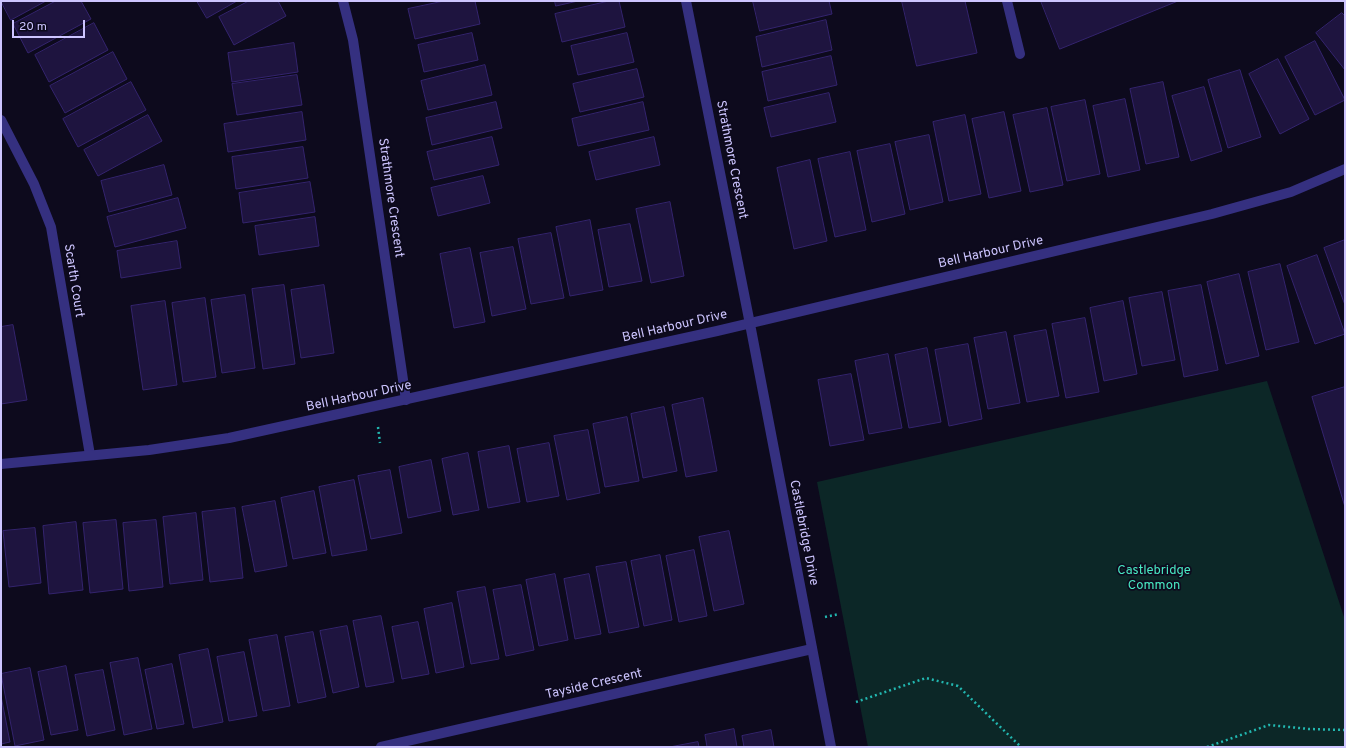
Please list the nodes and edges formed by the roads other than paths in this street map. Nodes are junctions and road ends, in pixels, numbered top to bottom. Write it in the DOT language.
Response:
graph roads {
  1 [pos="343,1"];
  2 [pos="686,1"];
  3 [pos="1007,1"];
  4 [pos="1020,54"];
  5 [pos="1,120"];
  6 [pos="1345,169"];
  7 [pos="750,324"];
  8 [pos="406,400"];
  9 [pos="90,455"];
  10 [pos="1,464"];
  11 [pos="812,649"];
  12 [pos="381,747"];
  13 [pos="831,747"];
  1 -- 8 [label="street, Strathmore Crescent"];
  2 -- 7 [label="street, Strathmore Crescent"];
  3 -- 4 [label="street"];
  5 -- 9 [label="street, Scarth Court"];
  6 -- 7 [label="street, Bell Harbour Drive"];
  7 -- 8 [label="street, Bell Harbour Drive"];
  7 -- 11 [label="street, Castlebridge Drive"];
  8 -- 9 [label="street, Bell Harbour Drive"];
  9 -- 10 [label="street, Bell Harbour Drive"];
  11 -- 12 [label="street, Tayside Crescent"];
  11 -- 13 [label="street, Castlebridge Drive"];
}
